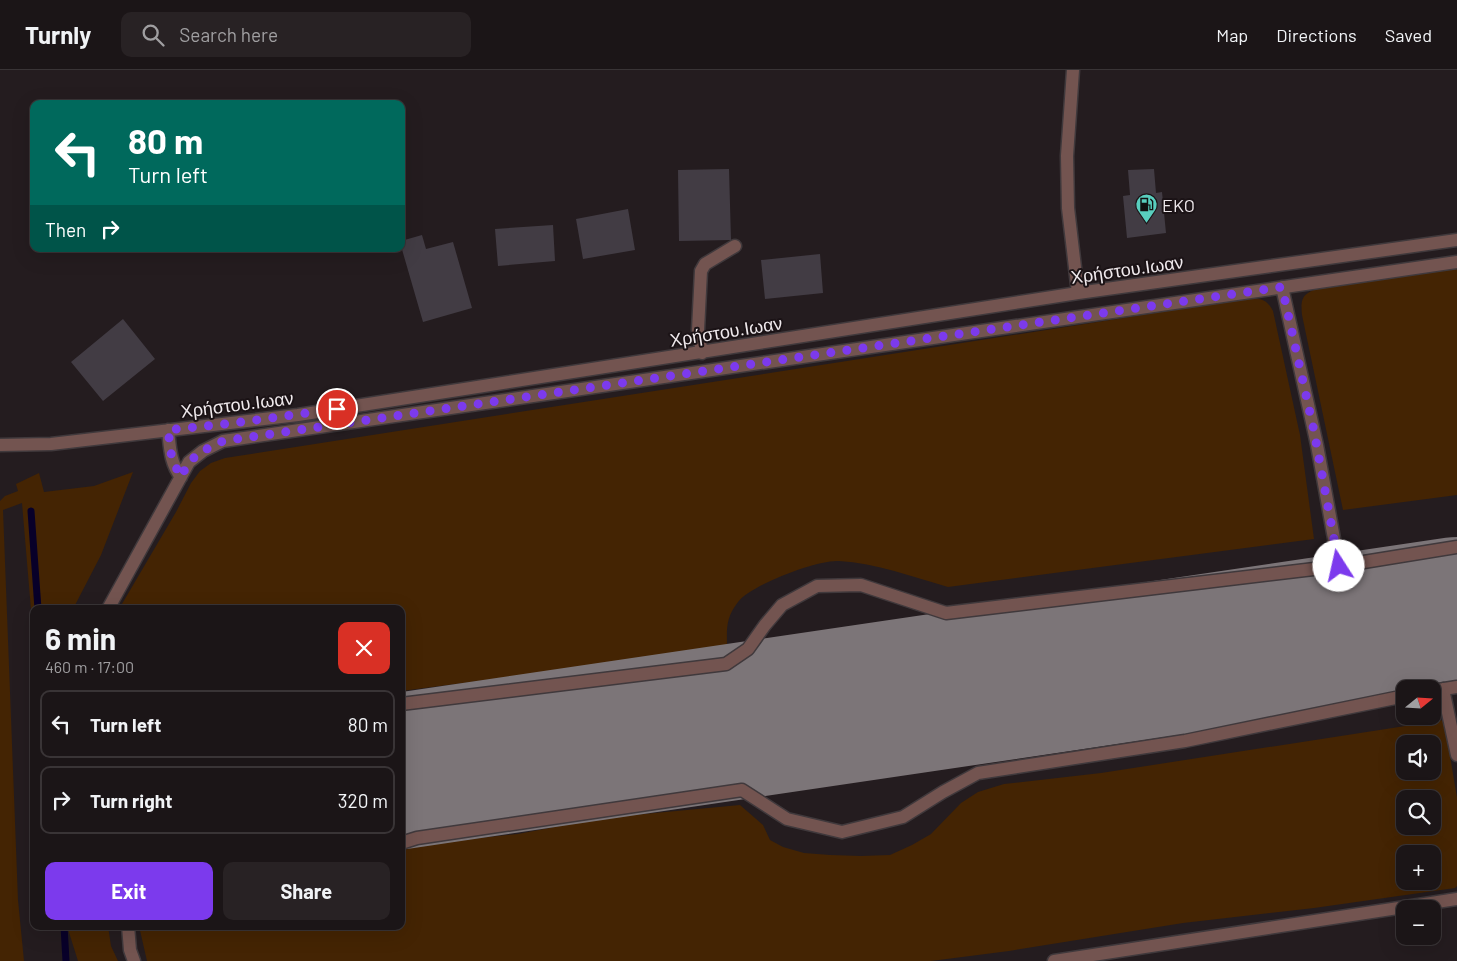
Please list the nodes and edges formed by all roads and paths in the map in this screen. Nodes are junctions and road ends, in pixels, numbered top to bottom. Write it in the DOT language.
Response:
graph roads {
  1 [pos="1073,70"];
  2 [pos="1457,240"];
  3 [pos="735,246"];
  4 [pos="1457,262"];
  5 [pos="1282,287"];
  6 [pos="1078,293"];
  7 [pos="702,353"];
  8 [pos="168,430"];
  9 [pos="0,445"];
  10 [pos="181,477"];
  11 [pos="1457,547"];
  12 [pos="1339,566"];
  13 [pos="110,605"];
  14 [pos="1457,687"];
  15 [pos="1441,690"];
  16 [pos="1396,698"];
  17 [pos="1441,700"];
  18 [pos="405,704"];
  19 [pos="1457,754"];
  20 [pos="405,842"];
  21 [pos="1457,899"];
  22 [pos="128,930"];
  23 [pos="134,961"];
  24 [pos="1054,961"];
  1 -- 6 [label="street"];
  2 -- 6 [label="street, Χρήστου.Ιωαν"];
  3 -- 7 [label="street"];
  4 -- 5 [label="street"];
  5 -- 10 [label="street"];
  5 -- 12 [label="street"];
  6 -- 7 [label="street, Χρήστου.Ιωαν"];
  7 -- 8 [label="street, Χρήστου.Ιωαν"];
  8 -- 9 [label="street, Χρήστου.Ιωαν"];
  8 -- 10 [label="street"];
  10 -- 13 [label="street"];
  11 -- 12 [label="street"];
  12 -- 18 [label="street"];
  14 -- 15 [label="street"];
  16 -- 20 [label="street"];
  17 -- 19 [label="street"];
  21 -- 24 [label="street"];
  22 -- 23 [label="street"];
}
